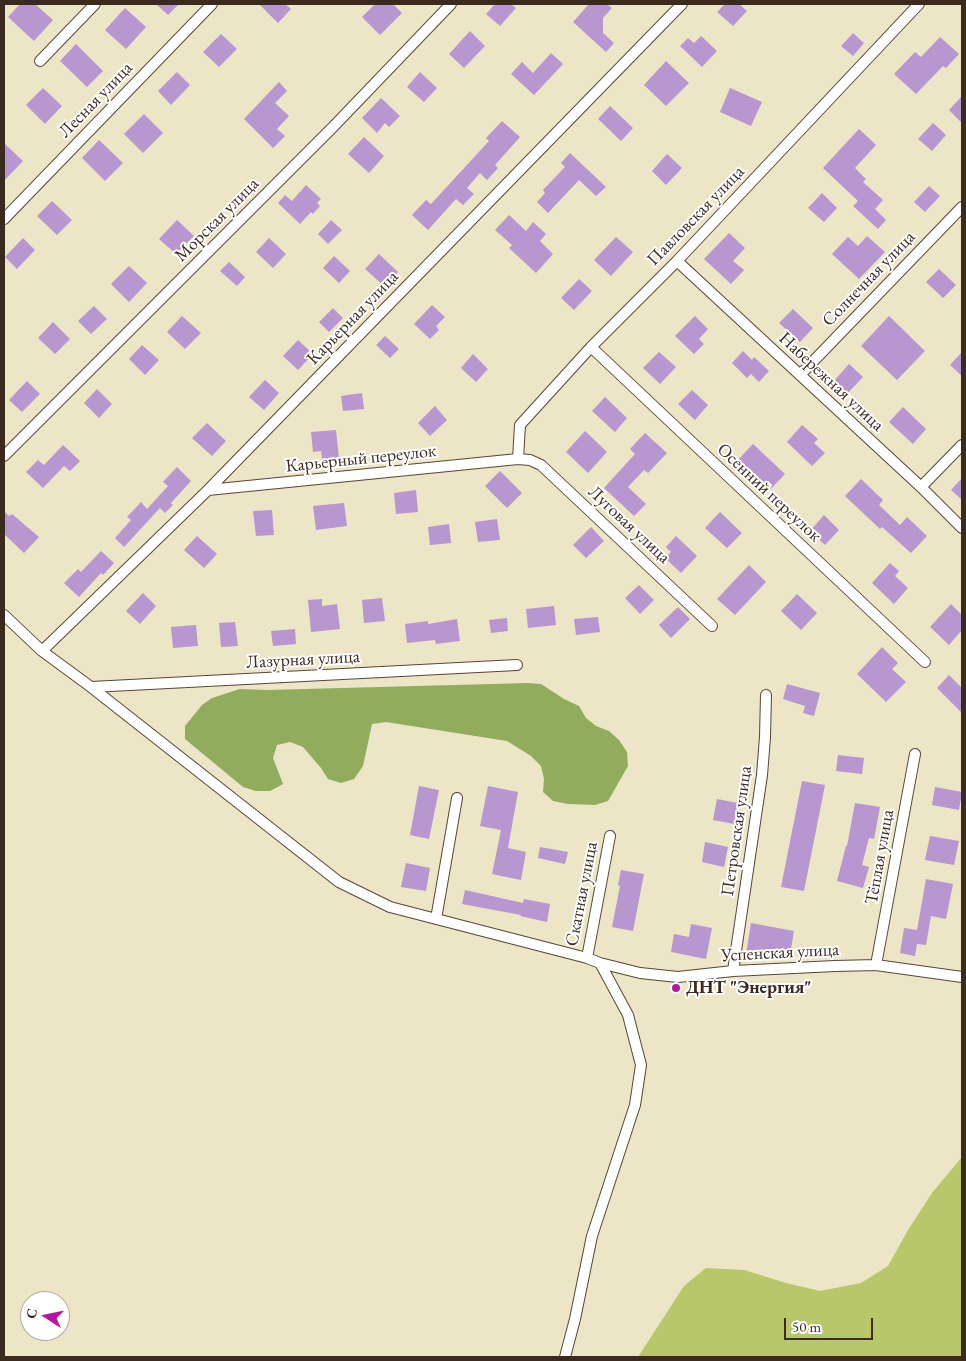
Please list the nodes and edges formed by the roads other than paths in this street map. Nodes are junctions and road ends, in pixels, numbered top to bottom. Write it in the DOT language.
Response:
graph roads {
  1 [pos="96,4"];
  2 [pos="212,4"];
  3 [pos="451,4"];
  4 [pos="682,4"];
  5 [pos="919,4"];
  6 [pos="40,60"];
  7 [pos="962,206"];
  8 [pos="4,219"];
  9 [pos="677,261"];
  10 [pos="591,348"];
  11 [pos="800,375"];
  12 [pos="962,445"];
  13 [pos="4,456"];
  14 [pos="518,459"];
  15 [pos="921,487"];
  16 [pos="208,490"];
  17 [pos="962,528"];
  18 [pos="4,615"];
  19 [pos="712,626"];
  20 [pos="42,651"];
  21 [pos="926,662"];
  22 [pos="518,665"];
  23 [pos="91,687"];
  24 [pos="766,695"];
  25 [pos="915,754"];
  26 [pos="457,798"];
  27 [pos="610,836"];
  28 [pos="436,919"];
  29 [pos="587,958"];
  30 [pos="600,964"];
  31 [pos="876,965"];
  32 [pos="733,971"];
  33 [pos="962,977"];
  34 [pos="565,1357"];
  1 -- 6 [label="street"];
  2 -- 8 [label="street, Лесная улица"];
  3 -- 13 [label="street, Морская улица"];
  4 -- 16 [label="street, Карьерная улица"];
  5 -- 9 [label="street, Павловская улица"];
  7 -- 11 [label="street, Солнечная улица"];
  9 -- 10 [label="street, Павловская улица"];
  9 -- 11 [label="street, Набережная улица"];
  10 -- 14 [label="street, Павловская улица"];
  10 -- 21 [label="street, Осенний переулок"];
  11 -- 15 [label="street, Набережная улица"];
  12 -- 15 [label="street"];
  14 -- 16 [label="street, Карьерный переулок"];
  14 -- 19 [label="street, Луговая улица"];
  15 -- 17 [label="street, Набережная улица"];
  16 -- 20 [label="street, Карьерная улица"];
  18 -- 20 [label="street, Успенская улица"];
  20 -- 23 [label="street, Успенская улица"];
  22 -- 23 [label="street, Лазурная улица"];
  23 -- 28 [label="street, Успенская улица"];
  24 -- 32 [label="street, Петровская улица"];
  25 -- 31 [label="street, Тёплая улица"];
  26 -- 28 [label="street"];
  27 -- 29 [label="street, Скатная улица"];
  28 -- 29 [label="street, Успенская улица"];
  29 -- 30 [label="street, Успенская улица"];
  30 -- 32 [label="street, Успенская улица"];
  30 -- 34 [label="street"];
  31 -- 32 [label="street, Успенская улица"];
  31 -- 33 [label="street, Успенская улица"];
}
